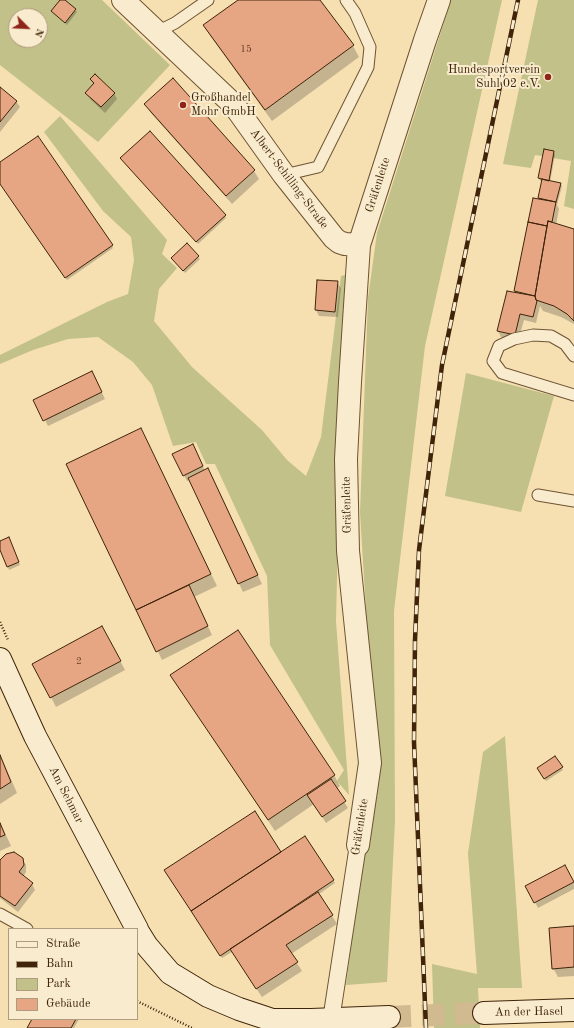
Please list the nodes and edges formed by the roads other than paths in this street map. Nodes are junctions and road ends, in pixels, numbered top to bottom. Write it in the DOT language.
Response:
graph roads {
  1 [pos="123,0"];
  2 [pos="208,0"];
  3 [pos="346,0"];
  4 [pos="439,0"];
  5 [pos="157,32"];
  6 [pos="284,175"];
  7 [pos="359,245"];
  8 [pos="574,356"];
  9 [pos="574,395"];
  10 [pos="538,495"];
  11 [pos="574,501"];
  12 [pos="5,652"];
  13 [pos="358,845"];
  14 [pos="0,914"];
  15 [pos="25,928"];
  16 [pos="136,928"];
  17 [pos="138,931"];
  18 [pos="574,1010"];
  19 [pos="484,1013"];
  20 [pos="389,1017"];
  21 [pos="331,1020"];
  22 [pos="255,1022"];
  1 -- 5 [label="street, Albert-Schilling-Straße"];
  2 -- 5 [label="lane"];
  3 -- 6 [label="lane"];
  4 -- 7 [label="street, Gräfenleite"];
  5 -- 6 [label="street, Albert-Schilling-Straße"];
  6 -- 7 [label="street, Albert-Schilling-Straße"];
  7 -- 13 [label="street, Gräfenleite"];
  8 -- 9 [label="lane"];
  10 -- 11 [label="lane"];
  12 -- 16 [label="street, Am Sehmar"];
  13 -- 21 [label="street, Gräfenleite"];
  14 -- 15 [label="lane"];
  17 -- 22 [label="street, Am Sehmar"];
  18 -- 19 [label="street, An der Hasel"];
  20 -- 21 [label="street"];
  21 -- 22 [label="street"];
}
